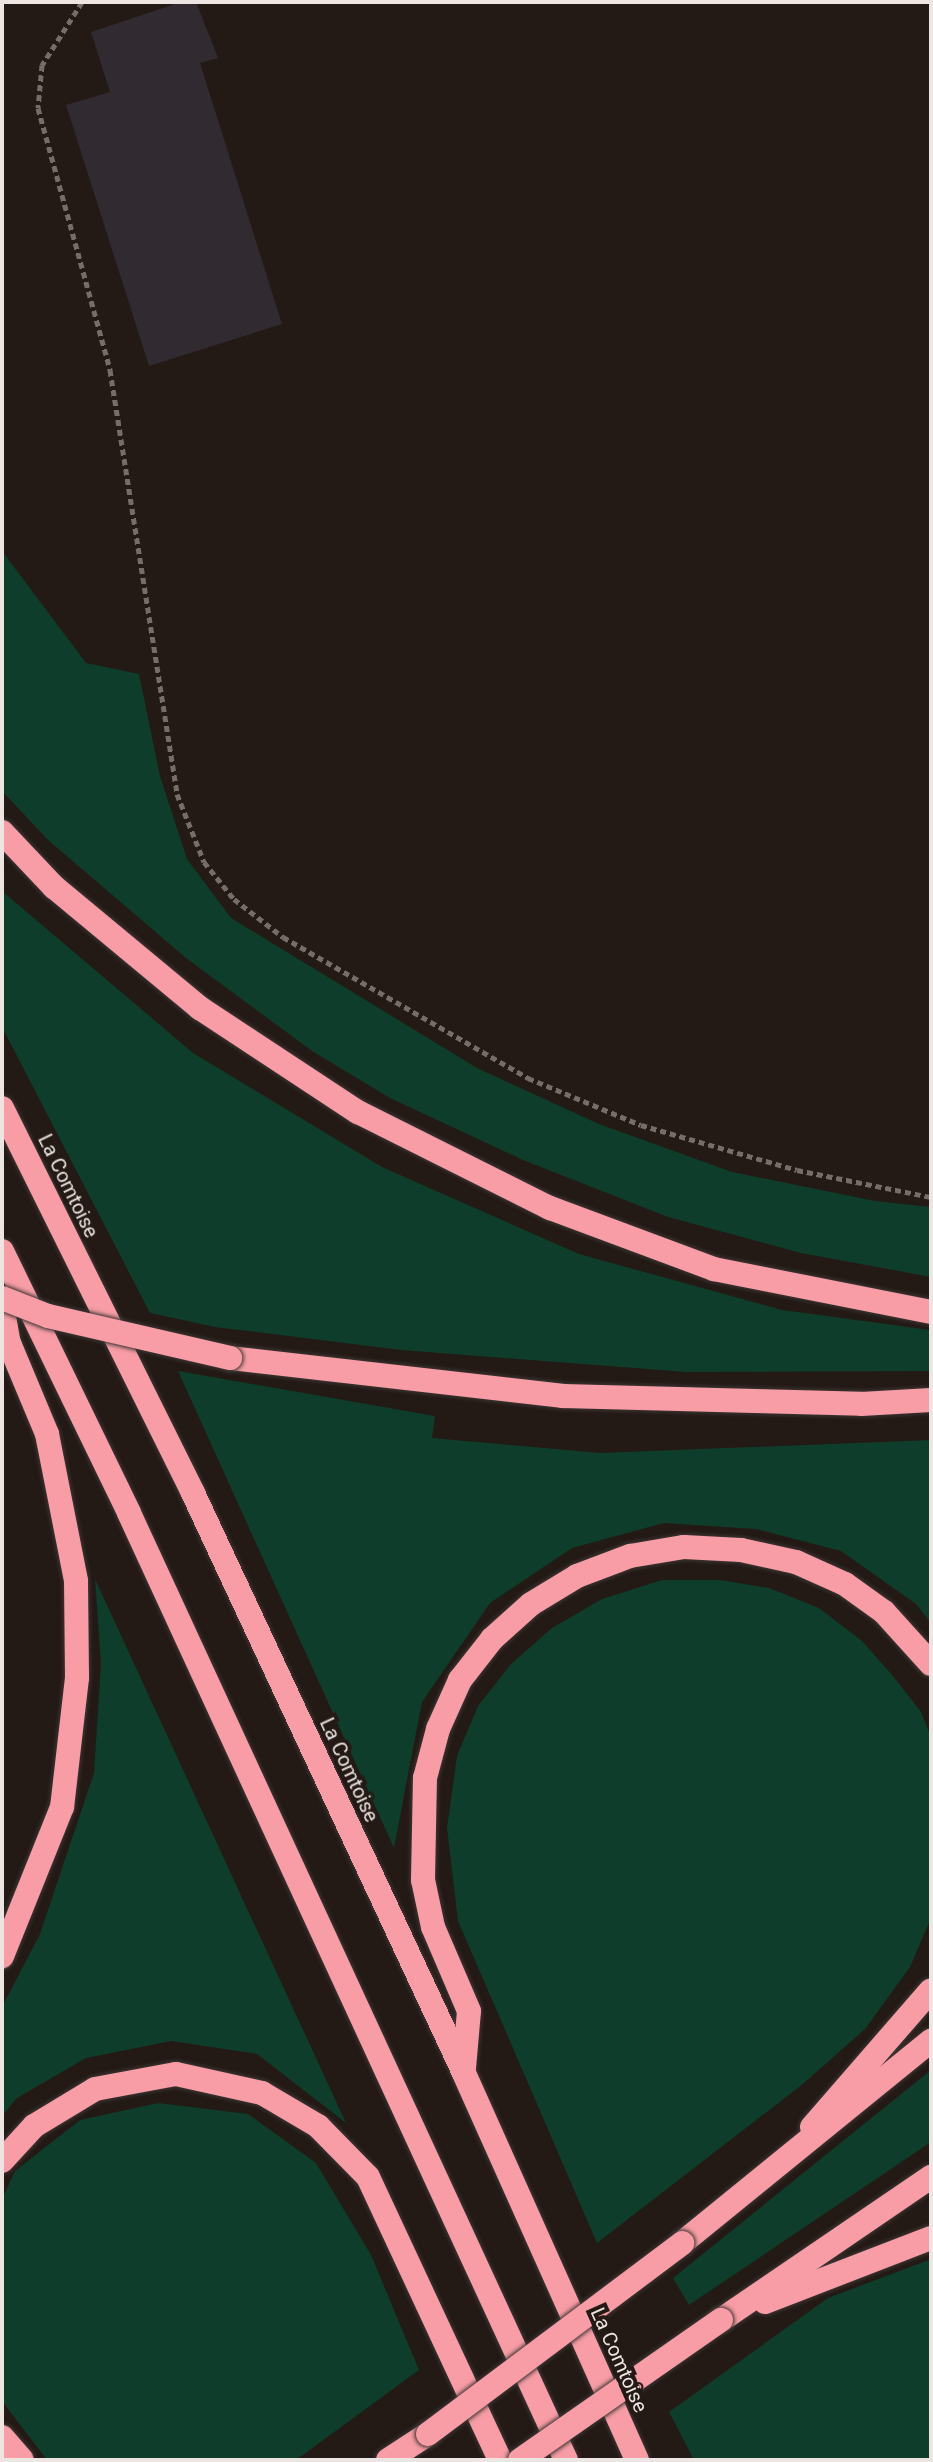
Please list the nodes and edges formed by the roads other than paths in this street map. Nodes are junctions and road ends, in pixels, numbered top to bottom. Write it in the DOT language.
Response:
graph roads {
  1 [pos="2,832"];
  2 [pos="2,1108"];
  3 [pos="2,1251"];
  4 [pos="2,1298"];
  5 [pos="2,1305"];
  6 [pos="931,1312"];
  7 [pos="931,1400"];
  8 [pos="931,1664"];
  9 [pos="2,1956"];
  10 [pos="931,1990"];
  11 [pos="931,2041"];
  12 [pos="463,2071"];
  13 [pos="2,2161"];
  14 [pos="785,2162"];
  15 [pos="931,2177"];
  16 [pos="931,2238"];
  17 [pos="729,2316"];
  18 [pos="2,2437"];
  19 [pos="22,2460"];
  20 [pos="388,2460"];
  21 [pos="500,2460"];
  22 [pos="520,2460"];
  23 [pos="566,2460"];
  24 [pos="637,2460"];
  1 -- 6 [label="highway"];
  2 -- 12 [label="highway, La Comtoise"];
  3 -- 23 [label="highway"];
  4 -- 7 [label="highway, bridge"];
  5 -- 9 [label="highway"];
  8 -- 12 [label="highway"];
  10 -- 14 [label="highway"];
  11 -- 14 [label="highway"];
  12 -- 24 [label="highway, La Comtoise"];
  13 -- 21 [label="highway"];
  14 -- 20 [label="highway, bridge"];
  15 -- 17 [label="highway"];
  16 -- 17 [label="highway"];
  17 -- 22 [label="highway, bridge"];
  18 -- 19 [label="highway"];
}
